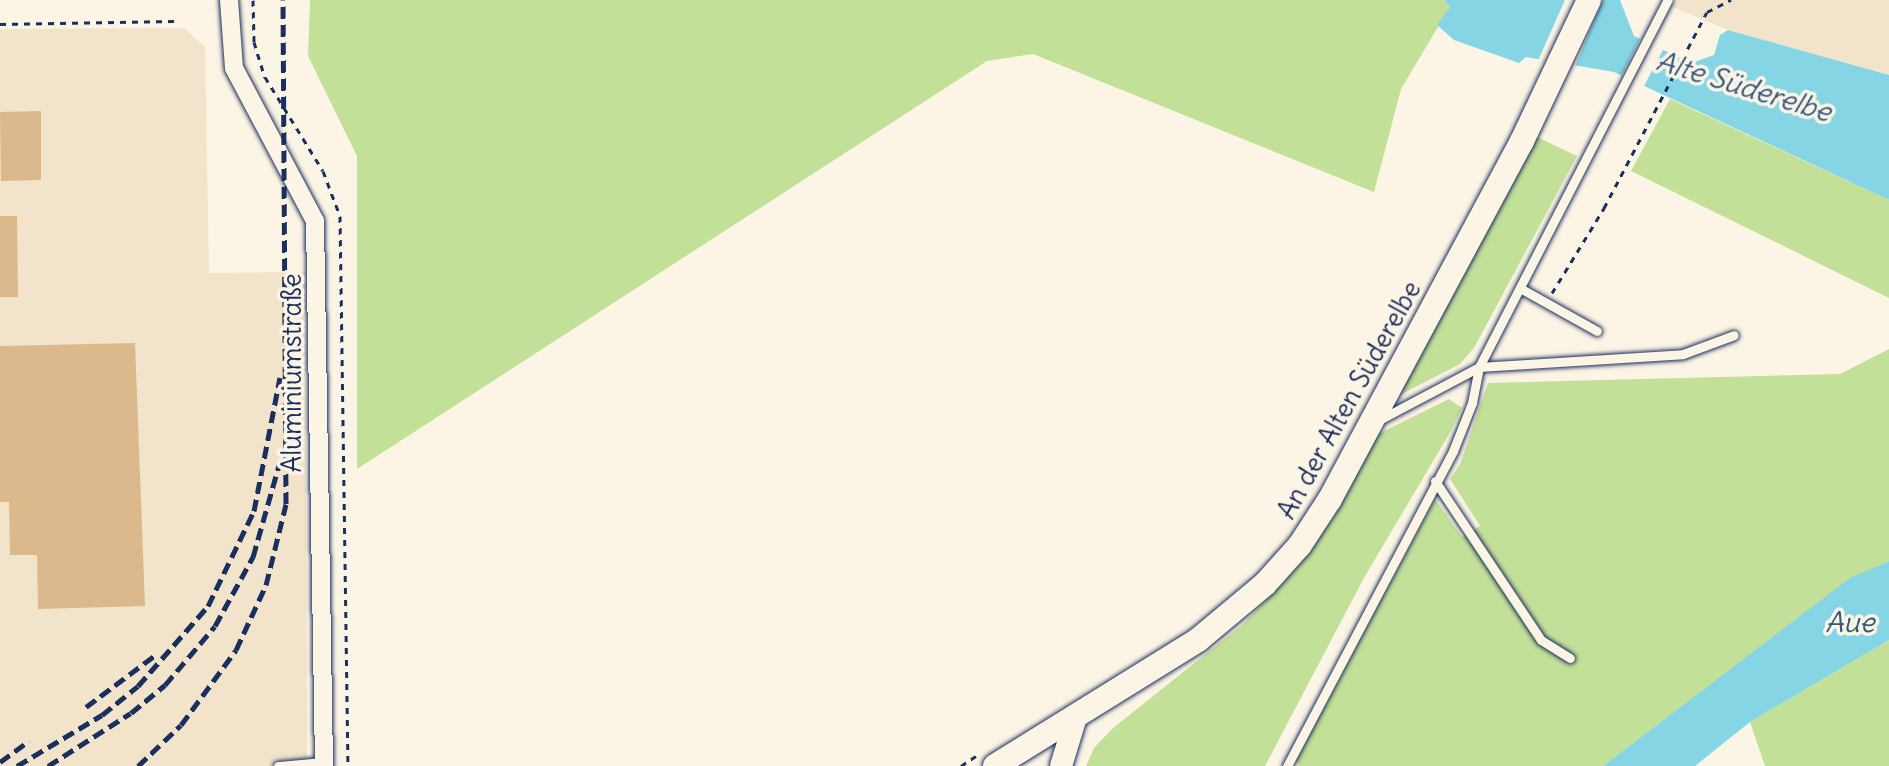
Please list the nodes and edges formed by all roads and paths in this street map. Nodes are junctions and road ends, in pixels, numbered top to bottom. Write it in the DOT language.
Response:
graph roads {
  1 [pos="229,0"];
  2 [pos="1589,0"];
  3 [pos="1668,0"];
  4 [pos="1731,0"];
  5 [pos="174,21"];
  6 [pos="0,24"];
  7 [pos="1520,288"];
  8 [pos="1547,303"];
  9 [pos="1597,331"];
  10 [pos="1734,335"];
  11 [pos="1479,367"];
  12 [pos="1369,426"];
  13 [pos="1435,481"];
  14 [pos="1570,658"];
  15 [pos="1076,717"];
  16 [pos="324,764"];
  17 [pos="1008,765"];
  18 [pos="278,766"];
  19 [pos="1061,766"];
  20 [pos="1287,766"];
  1 -- 16 [label="street, Aluminiumstraße"];
  2 -- 12 [label="main road, An der Alten Süderelbe"];
  3 -- 7 [label="lane"];
  4 -- 8 [label="path"];
  5 -- 6 [label="path"];
  7 -- 8 [label="lane"];
  7 -- 11 [label="lane"];
  8 -- 9 [label="lane"];
  10 -- 11 [label="lane"];
  11 -- 12 [label="lane"];
  11 -- 13 [label="lane"];
  12 -- 15 [label="main road, An der Alten Süderelbe"];
  13 -- 14 [label="lane"];
  13 -- 20 [label="lane"];
  15 -- 17 [label="main road, An der Alten Süderelbe"];
  15 -- 19 [label="street"];
  16 -- 18 [label="lane"];
}
